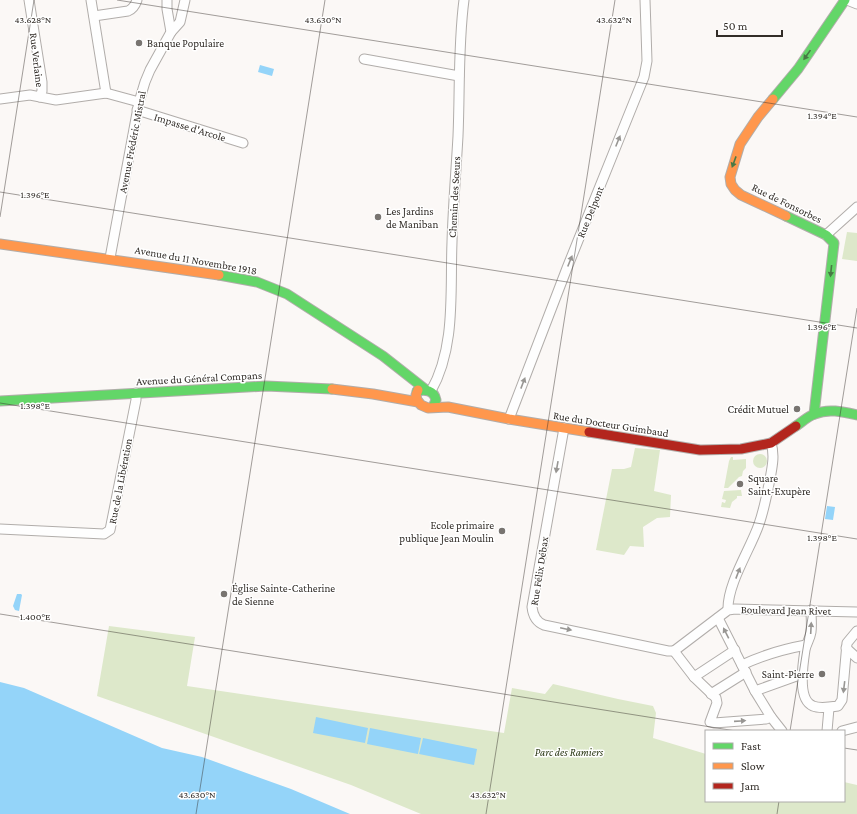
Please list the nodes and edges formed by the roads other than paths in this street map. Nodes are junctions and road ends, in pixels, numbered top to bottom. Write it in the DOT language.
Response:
graph roads {
  1 [pos="29,0"];
  2 [pos="91,0"];
  3 [pos="137,0"];
  4 [pos="185,0"];
  5 [pos="464,0"];
  6 [pos="645,0"];
  7 [pos="846,0"];
  8 [pos="167,4"];
  9 [pos="857,4"];
  10 [pos="183,10"];
  11 [pos="94,16"];
  12 [pos="171,32"];
  13 [pos="364,59"];
  14 [pos="458,76"];
  15 [pos="106,92"];
  16 [pos="40,97"];
  17 [pos="0,99"];
  18 [pos="138,106"];
  19 [pos="243,144"];
  20 [pos="857,207"];
  21 [pos="826,235"];
  22 [pos="0,244"];
  23 [pos="110,258"];
  24 [pos="136,393"];
  25 [pos="422,394"];
  26 [pos="0,401"];
  27 [pos="433,407"];
  28 [pos="448,407"];
  29 [pos="814,414"];
  30 [pos="857,415"];
  31 [pos="509,419"];
  32 [pos="564,428"];
  33 [pos="771,443"];
  34 [pos="0,528"];
  35 [pos="728,610"];
  36 [pos="811,610"];
  37 [pos="857,612"];
  38 [pos="718,618"];
  39 [pos="857,631"];
  40 [pos="806,645"];
  41 [pos="846,648"];
  42 [pos="735,650"];
  43 [pos="674,651"];
  44 [pos="857,658"];
  45 [pos="744,668"];
  46 [pos="802,674"];
  47 [pos="694,677"];
  48 [pos="755,691"];
  49 [pos="711,694"];
  50 [pos="829,708"];
  51 [pos="771,717"];
  52 [pos="857,727"];
  53 [pos="781,730"];
  54 [pos="827,730"];
  55 [pos="845,730"];
  1 -- 16 [label="street, Rue Verlaine"];
  2 -- 11 [label="street"];
  3 -- 11 [label="street"];
  4 -- 10 [label="street, Avenue Frédéric Mistral"];
  5 -- 14 [label="street, Chemin des Sœurs"];
  31 -- 6 [label="street, Rue Delpont, one-way"];
  7 -- 9 [label="street"];
  7 -- 21 [label="street, Rue de Fonsorbes, one-way"];
  8 -- 10 [label="street"];
  8 -- 12 [label="street"];
  10 -- 12 [label="street, Avenue Frédéric Mistral"];
  11 -- 15 [label="street"];
  12 -- 18 [label="street, Avenue Frédéric Mistral"];
  13 -- 14 [label="street"];
  14 -- 25 [label="street, Chemin des Sœurs"];
  15 -- 16 [label="street"];
  15 -- 18 [label="street, Impasse d'Arcole"];
  16 -- 17 [label="street"];
  18 -- 19 [label="street, Impasse d'Arcole"];
  18 -- 23 [label="street, Avenue Frédéric Mistral"];
  20 -- 21 [label="street"];
  21 -- 29 [label="street, Rue de Fonsorbes, one-way"];
  22 -- 23 [label="street, Avenue du 11 Novembre 1918"];
  23 -- 25 [label="street, Avenue du 11 Novembre 1918"];
  24 -- 25 [label="street, Avenue du Général Compans"];
  24 -- 26 [label="street, Avenue du Général Compans"];
  24 -- 34 [label="street, Rue de la Libération"];
  25 -- 27 [label="street"];
  25 -- 27 [label="street, Rue du Docteur Guimbaud"];
  25 -- 28 [label="street, Rue du Docteur Guimbaud"];
  27 -- 28 [label="street, Rue du Docteur Guimbaud"];
  28 -- 31 [label="street, Rue du Docteur Guimbaud"];
  29 -- 30 [label="street"];
  29 -- 33 [label="street, Rue du Docteur Guimbaud"];
  31 -- 32 [label="street, Rue du Docteur Guimbaud"];
  32 -- 33 [label="street, Rue du Docteur Guimbaud"];
  32 -- 43 [label="street, Rue Félix Débax, one-way"];
  35 -- 33 [label="street, one-way"];
  35 -- 36 [label="street, Boulevard Jean Rivet"];
  35 -- 38 [label="street, Boulevard Jean Rivet"];
  36 -- 37 [label="street, Boulevard Jean Rivet"];
  40 -- 36 [label="street, one-way"];
  42 -- 38 [label="street, one-way"];
  38 -- 43 [label="street, Boulevard Jean Rivet"];
  39 -- 41 [label="street"];
  40 -- 45 [label="street"];
  40 -- 46 [label="street"];
  41 -- 44 [label="street"];
  41 -- 50 [label="street, one-way"];
  42 -- 45 [label="street"];
  42 -- 47 [label="street"];
  43 -- 47 [label="street"];
  45 -- 48 [label="street"];
  45 -- 49 [label="street"];
  46 -- 48 [label="street"];
  46 -- 50 [label="street"];
  47 -- 49 [label="street"];
  48 -- 51 [label="street"];
  49 -- 51 [label="street, one-way"];
  50 -- 54 [label="street"];
  51 -- 53 [label="street"];
  52 -- 55 [label="street"];
}
